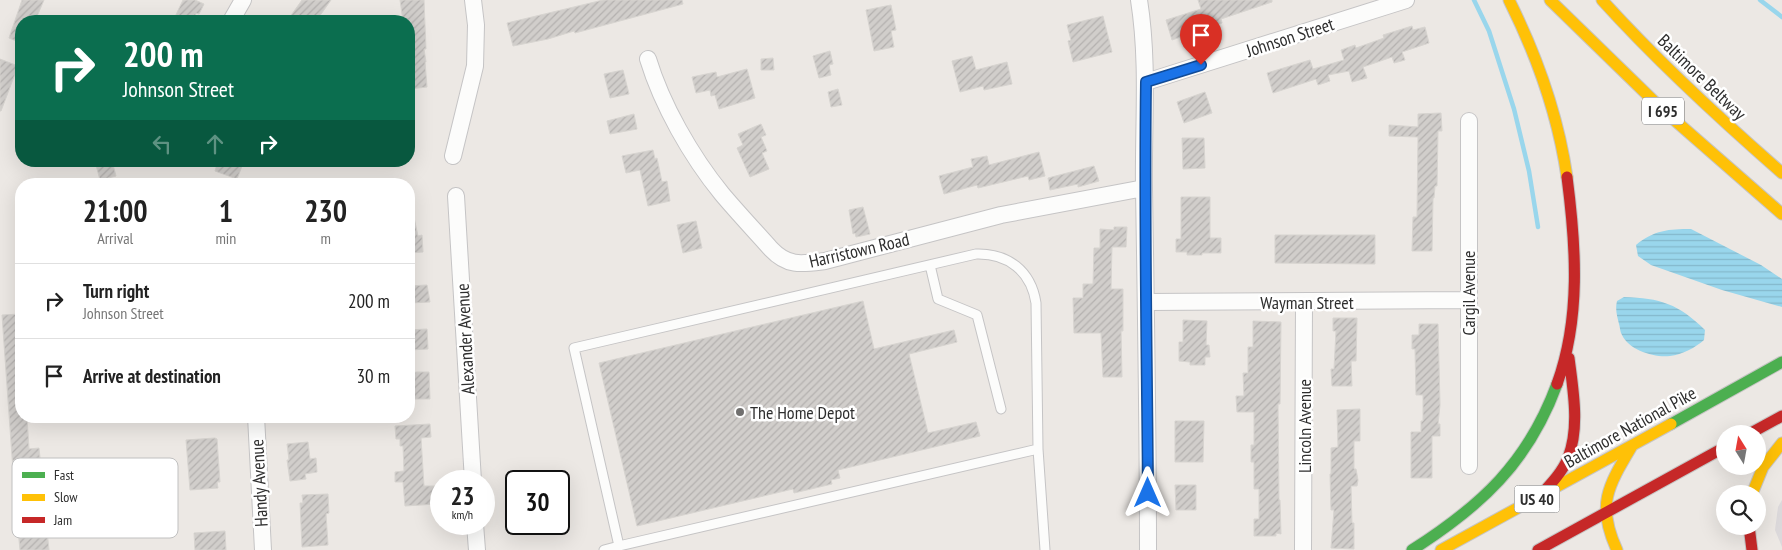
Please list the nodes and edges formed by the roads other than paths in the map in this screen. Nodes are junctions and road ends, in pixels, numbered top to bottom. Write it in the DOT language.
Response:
graph roads {
  1 [pos="243,0"];
  2 [pos="474,0"];
  3 [pos="1139,0"];
  4 [pos="1406,0"];
  5 [pos="1509,0"];
  6 [pos="1550,0"];
  7 [pos="1602,0"];
  8 [pos="234,15"];
  9 [pos="648,59"];
  10 [pos="1146,82"];
  11 [pos="1469,121"];
  12 [pos="453,156"];
  13 [pos="1782,173"];
  14 [pos="1144,188"];
  15 [pos="456,196"];
  16 [pos="1782,214"];
  17 [pos="930,265"];
  18 [pos="1468,300"];
  19 [pos="1147,302"];
  20 [pos="1304,302"];
  21 [pos="1568,347"];
  22 [pos="1782,362"];
  23 [pos="1001,409"];
  24 [pos="1782,416"];
  25 [pos="256,423"];
  26 [pos="1766,425"];
  27 [pos="1782,443"];
  28 [pos="1632,446"];
  29 [pos="1038,449"];
  30 [pos="1716,452"];
  31 [pos="1469,466"];
  32 [pos="472,470"];
  33 [pos="1754,485"];
  34 [pos="1538,498"];
  35 [pos="1606,512"];
  36 [pos="476,535"];
  37 [pos="1750,535"];
  38 [pos="619,546"];
  39 [pos="263,550"];
  40 [pos="477,550"];
  41 [pos="604,550"];
  42 [pos="1044,550"];
  43 [pos="1148,550"];
  44 [pos="1304,550"];
  45 [pos="1412,550"];
  46 [pos="1441,550"];
  47 [pos="1538,550"];
  48 [pos="1617,550"];
  49 [pos="1752,550"];
  1 -- 8 [label="street"];
  2 -- 12 [label="street"];
  3 -- 10 [label="street"];
  4 -- 10 [label="street, Johnson Street"];
  5 -- 21 [label="main road"];
  6 -- 16 [label="main road, I 695"];
  7 -- 13 [label="main road, Baltimore Beltway / I 695"];
  9 -- 14 [label="street, Harristown Road"];
  10 -- 14 [label="street"];
  11 -- 18 [label="street, Cargil Avenue"];
  14 -- 19 [label="street"];
  15 -- 32 [label="street, Alexander Avenue"];
  17 -- 23 [label="lane"];
  17 -- 29 [label="lane"];
  17 -- 38 [label="lane"];
  18 -- 20 [label="street, Wayman Street"];
  18 -- 31 [label="street, Cargil Avenue"];
  19 -- 20 [label="street, Wayman Street"];
  19 -- 43 [label="street"];
  20 -- 44 [label="street, Lincoln Avenue"];
  21 -- 34 [label="main road"];
  21 -- 45 [label="main road"];
  22 -- 28 [label="main road, Baltimore National Pike / US 40"];
  24 -- 26 [label="main road"];
  25 -- 39 [label="street, Handy Avenue"];
  27 -- 33 [label="main road"];
  28 -- 34 [label="main road, Baltimore National Pike / US 40"];
  28 -- 35 [label="main road"];
  29 -- 38 [label="lane"];
  29 -- 42 [label="lane"];
  30 -- 35 [label="main road, US 40"];
  34 -- 46 [label="main road, Baltimore National Pike / US 40"];
  35 -- 47 [label="main road, US 40"];
  35 -- 48 [label="main road"];
  36 -- 40 [label="street"];
  37 -- 49 [label="main road"];
  38 -- 41 [label="lane"];
}
